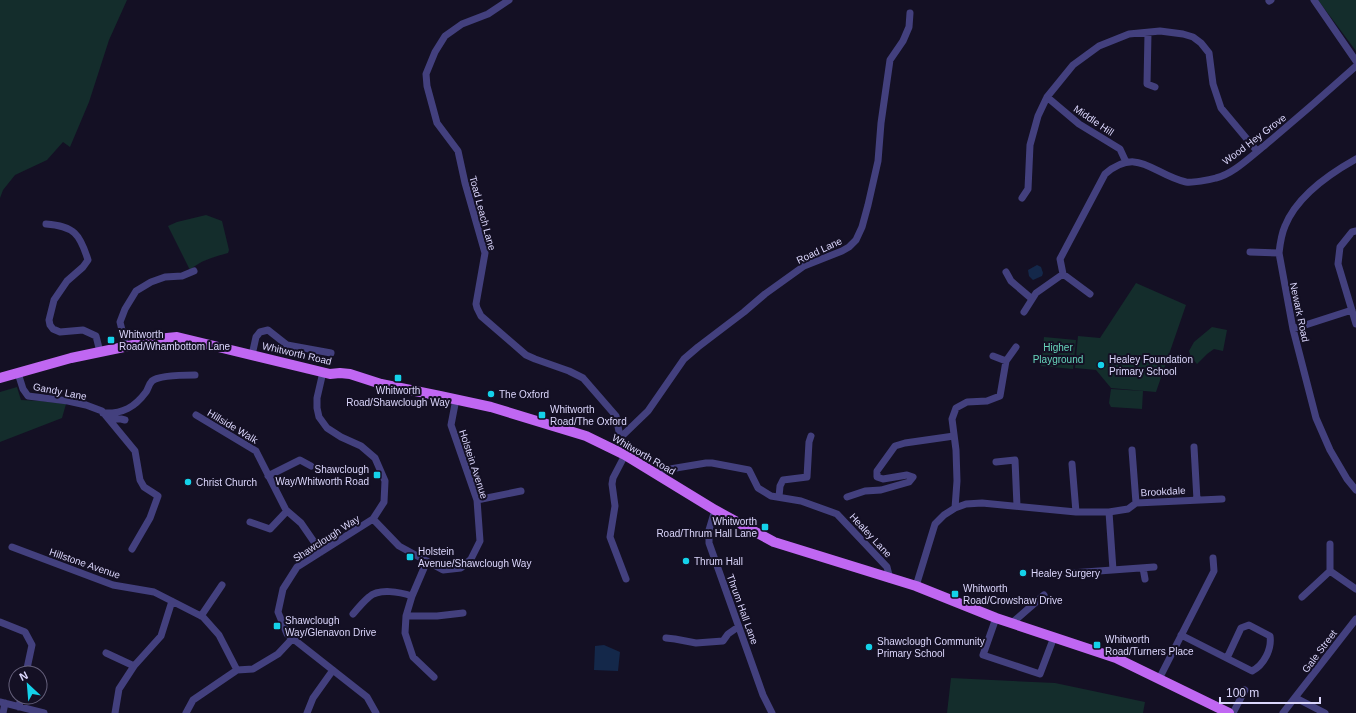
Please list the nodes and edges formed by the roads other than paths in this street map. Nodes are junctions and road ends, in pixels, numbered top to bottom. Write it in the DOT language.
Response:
graph roads {
  1 [pos="510,0"];
  2 [pos="1314,0"];
  3 [pos="910,13"];
  4 [pos="1148,33"];
  5 [pos="1356,61"];
  6 [pos="1356,66"];
  7 [pos="1155,87"];
  8 [pos="1046,97"];
  9 [pos="1257,151"];
  10 [pos="1356,160"];
  11 [pos="1126,162"];
  12 [pos="1022,198"];
  13 [pos="46,224"];
  14 [pos="1356,231"];
  15 [pos="1250,252"];
  16 [pos="1279,253"];
  17 [pos="194,271"];
  18 [pos="1006,272"];
  19 [pos="1063,274"];
  20 [pos="1090,294"];
  21 [pos="1032,299"];
  22 [pos="1352,310"];
  23 [pos="1024,312"];
  24 [pos="1356,324"];
  25 [pos="1293,329"];
  26 [pos="126,346"];
  27 [pos="1016,347"];
  28 [pos="100,352"];
  29 [pos="331,353"];
  30 [pos="252,355"];
  31 [pos="993,356"];
  32 [pos="1006,361"];
  33 [pos="323,372"];
  34 [pos="18,373"];
  35 [pos="195,374"];
  36 [pos="0,378"];
  37 [pos="456,399"];
  38 [pos="104,413"];
  39 [pos="196,415"];
  40 [pos="109,419"];
  41 [pos="125,420"];
  42 [pos="811,436"];
  43 [pos="954,436"];
  44 [pos="620,438"];
  45 [pos="1194,447"];
  46 [pos="1132,450"];
  47 [pos="625,455"];
  48 [pos="996,462"];
  49 [pos="1072,464"];
  50 [pos="311,466"];
  51 [pos="656,473"];
  52 [pos="268,476"];
  53 [pos="1356,490"];
  54 [pos="521,491"];
  55 [pos="779,497"];
  56 [pos="847,497"];
  57 [pos="1222,499"];
  58 [pos="477,500"];
  59 [pos="1197,500"];
  60 [pos="1136,503"];
  61 [pos="1017,506"];
  62 [pos="955,508"];
  63 [pos="715,510"];
  64 [pos="287,511"];
  65 [pos="1076,512"];
  66 [pos="1108,512"];
  67 [pos="373,519"];
  68 [pos="250,522"];
  69 [pos="1330,544"];
  70 [pos="12,548"];
  71 [pos="132,549"];
  72 [pos="321,552"];
  73 [pos="1213,558"];
  74 [pos="427,561"];
  75 [pos="1154,567"];
  76 [pos="1143,568"];
  77 [pos="1113,570"];
  78 [pos="1330,571"];
  79 [pos="1072,573"];
  80 [pos="626,579"];
  81 [pos="890,579"];
  82 [pos="1145,579"];
  83 [pos="222,585"];
  84 [pos="916,586"];
  85 [pos="1356,589"];
  86 [pos="1044,595"];
  87 [pos="412,596"];
  88 [pos="1302,597"];
  89 [pos="172,601"];
  90 [pos="463,613"];
  91 [pos="354,614"];
  92 [pos="201,616"];
  93 [pos="406,616"];
  94 [pos="996,618"];
  95 [pos="1356,619"];
  96 [pos="0,622"];
  97 [pos="1012,623"];
  98 [pos="738,627"];
  99 [pos="1182,635"];
  100 [pos="1054,637"];
  101 [pos="292,638"];
  102 [pos="666,638"];
  103 [pos="106,653"];
  104 [pos="1227,658"];
  105 [pos="28,665"];
  106 [pos="134,666"];
  107 [pos="237,670"];
  108 [pos="333,670"];
  109 [pos="434,677"];
  110 [pos="1159,679"];
  111 [pos="1245,690"];
  112 [pos="1296,698"];
  113 [pos="3,703"];
  114 [pos="19,706"];
  115 [pos="3,713"];
  116 [pos="44,713"];
  117 [pos="115,713"];
  118 [pos="186,713"];
  119 [pos="307,713"];
  120 [pos="376,713"];
  121 [pos="772,713"];
  122 [pos="1228,713"];
  123 [pos="1233,713"];
  124 [pos="1283,713"];
  125 [pos="1324,713"];
  1 -- 44 [label="street, Toad Leach Lane"];
  2 -- 5 [label="street"];
  3 -- 44 [label="street, Road Lane"];
  4 -- 7 [label="street"];
  4 -- 8 [label="street"];
  4 -- 9 [label="street"];
  6 -- 9 [label="street, Wood Hey Grove"];
  8 -- 11 [label="street, Middle Hill"];
  8 -- 12 [label="street"];
  9 -- 11 [label="street, Wood Hey Grove"];
  10 -- 16 [label="street, Newark Road"];
  11 -- 19 [label="street"];
  13 -- 28 [label="street"];
  14 -- 22 [label="street"];
  15 -- 16 [label="street"];
  16 -- 25 [label="street, Newark Road"];
  17 -- 26 [label="street"];
  18 -- 21 [label="street"];
  19 -- 20 [label="street"];
  19 -- 21 [label="street"];
  21 -- 23 [label="street"];
  22 -- 24 [label="street"];
  22 -- 25 [label="street"];
  25 -- 53 [label="street, Newark Road"];
  26 -- 28 [label="main road, Whitworth Road"];
  26 -- 30 [label="main road, Whitworth Road"];
  27 -- 32 [label="street"];
  28 -- 34 [label="main road, Whitworth Road"];
  29 -- 30 [label="street"];
  30 -- 33 [label="main road, Whitworth Road"];
  31 -- 32 [label="street"];
  32 -- 43 [label="street"];
  33 -- 37 [label="main road, Whitworth Road"];
  33 -- 67 [label="street, Shawclough Way"];
  34 -- 36 [label="main road, Whitworth Road"];
  34 -- 38 [label="street, Gandy Lane"];
  35 -- 38 [label="street"];
  37 -- 47 [label="main road, Whitworth Road"];
  37 -- 58 [label="street, Holstein Avenue"];
  38 -- 40 [label="street, Gandy Lane"];
  39 -- 52 [label="street, Hillside Walk"];
  40 -- 41 [label="street"];
  40 -- 71 [label="street, Gandy Lane"];
  42 -- 55 [label="street"];
  43 -- 56 [label="street"];
  43 -- 62 [label="street"];
  44 -- 47 [label="street, Toad Leach Lane"];
  45 -- 59 [label="street, Brookdale"];
  46 -- 60 [label="street"];
  47 -- 51 [label="main road, Whitworth Road"];
  47 -- 80 [label="street"];
  48 -- 61 [label="street"];
  49 -- 65 [label="street"];
  50 -- 52 [label="street"];
  51 -- 55 [label="street, Healey Lane"];
  51 -- 63 [label="main road, Whitworth Road"];
  52 -- 64 [label="street, Hillside Walk"];
  54 -- 58 [label="street"];
  55 -- 81 [label="street, Healey Lane"];
  57 -- 59 [label="street, Brookdale"];
  58 -- 74 [label="street, Holstein Avenue"];
  59 -- 60 [label="street, Brookdale"];
  60 -- 66 [label="street, Brookdale"];
  61 -- 62 [label="street, Brookdale"];
  61 -- 65 [label="street, Brookdale"];
  62 -- 84 [label="street"];
  63 -- 81 [label="main road, Whitworth Road"];
  63 -- 98 [label="street, Thrum Hall Lane"];
  64 -- 68 [label="street"];
  64 -- 72 [label="street, Hillside Walk"];
  65 -- 66 [label="street, Brookdale"];
  66 -- 77 [label="street"];
  67 -- 72 [label="street, Shawclough Way"];
  67 -- 74 [label="street, Holstein Avenue"];
  69 -- 78 [label="street"];
  70 -- 89 [label="street, Hillstone Avenue"];
  72 -- 101 [label="street, Shawclough Way"];
  73 -- 99 [label="street"];
  74 -- 87 [label="street"];
  75 -- 76 [label="street"];
  76 -- 77 [label="street"];
  76 -- 82 [label="street"];
  77 -- 79 [label="street"];
  78 -- 85 [label="street"];
  78 -- 88 [label="street"];
  81 -- 84 [label="main road, Whitworth Road"];
  83 -- 92 [label="street"];
  84 -- 94 [label="main road, Whitworth Road"];
  86 -- 97 [label="street"];
  87 -- 91 [label="street"];
  87 -- 93 [label="street"];
  89 -- 92 [label="street, Hillstone Avenue"];
  89 -- 106 [label="street"];
  90 -- 93 [label="street"];
  92 -- 107 [label="street, Hillstone Avenue"];
  93 -- 109 [label="street"];
  94 -- 97 [label="main road, Whitworth Road"];
  94 -- 100 [label="street"];
  95 -- 112 [label="street, Gale Street"];
  96 -- 105 [label="street"];
  97 -- 100 [label="main road, Whitworth Road"];
  98 -- 102 [label="street"];
  98 -- 121 [label="street, Thrum Hall Lane"];
  99 -- 104 [label="street"];
  99 -- 110 [label="street"];
  100 -- 110 [label="main road, Whitworth Road"];
  101 -- 107 [label="street"];
  101 -- 108 [label="street, Shawclough Way"];
  103 -- 106 [label="street"];
  104 -- 104 [label="street"];
  106 -- 117 [label="street"];
  107 -- 118 [label="street"];
  108 -- 119 [label="street"];
  108 -- 120 [label="street, Shawclough Way"];
  110 -- 122 [label="main road, Whitworth Road"];
  111 -- 123 [label="street"];
  112 -- 124 [label="street, Gale Street"];
  112 -- 125 [label="street"];
  113 -- 114 [label="street"];
  113 -- 115 [label="street"];
  114 -- 116 [label="street"];
}
